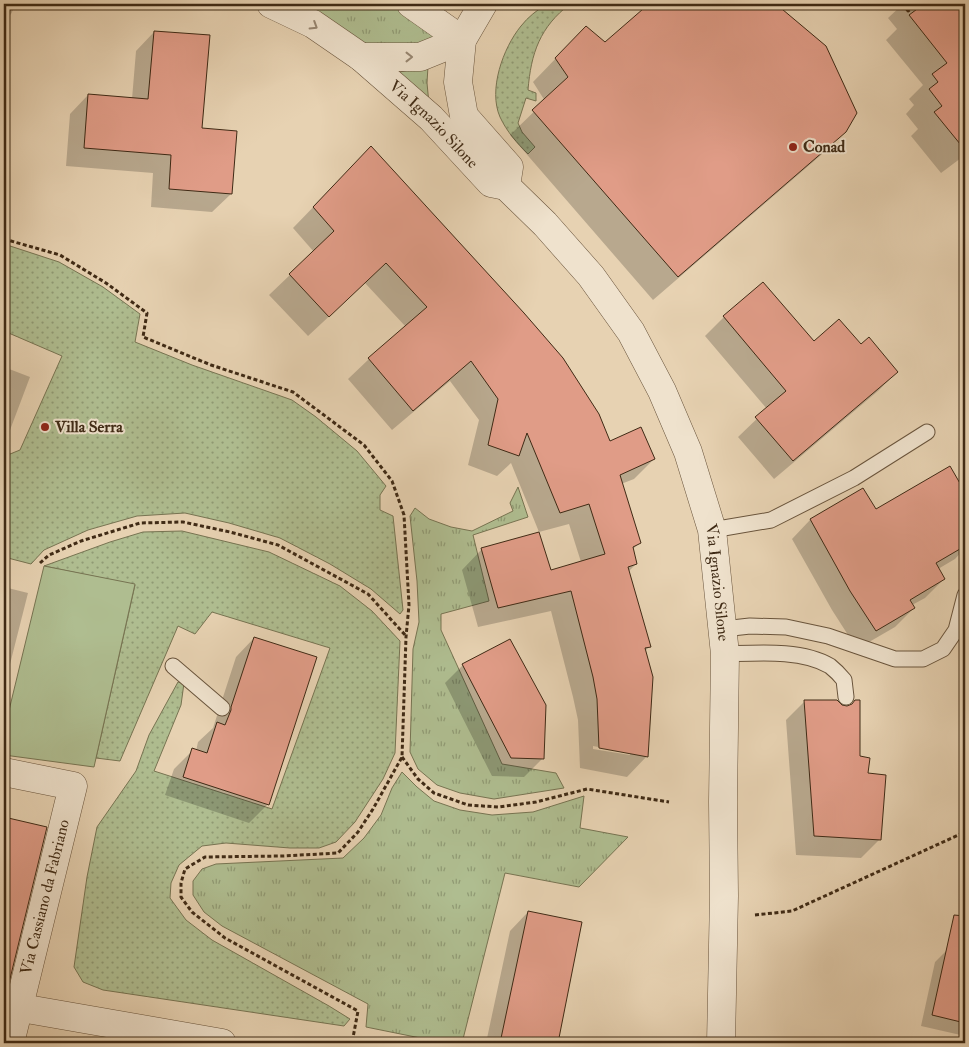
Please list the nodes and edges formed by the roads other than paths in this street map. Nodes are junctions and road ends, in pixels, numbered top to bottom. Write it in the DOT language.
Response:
graph roads {
  1 [pos="271,4"];
  2 [pos="411,4"];
  3 [pos="483,4"];
  4 [pos="462,40"];
  5 [pos="360,57"];
  6 [pos="506,186"];
  7 [pos="927,432"];
  8 [pos="712,530"];
  9 [pos="965,595"];
  10 [pos="724,641"];
  11 [pos="173,666"];
  12 [pos="846,697"];
  13 [pos="222,708"];
  14 [pos="4,772"];
  15 [pos="11,1006"];
  16 [pos="10,1043"];
  17 [pos="222,1043"];
  18 [pos="721,1043"];
  1 -- 5 [label="street, Via Ignazio Silone, one-way"];
  2 -- 4 [label="street"];
  3 -- 4 [label="street, Via Ignazio Silone"];
  5 -- 4 [label="street, Via Ignazio Silone, one-way"];
  4 -- 6 [label="street, Via Ignazio Silone"];
  5 -- 6 [label="street, Via Ignazio Silone"];
  6 -- 8 [label="street, Via Ignazio Silone"];
  7 -- 8 [label="lane"];
  8 -- 10 [label="street, Via Ignazio Silone"];
  9 -- 10 [label="lane"];
  10 -- 12 [label="lane"];
  10 -- 18 [label="street, Via Ignazio Silone"];
  11 -- 13 [label="lane"];
  14 -- 15 [label="street, Via Cassiano da Fabriano"];
  15 -- 16 [label="street, Via Cassiano da Fabriano"];
  15 -- 17 [label="street"];
}
